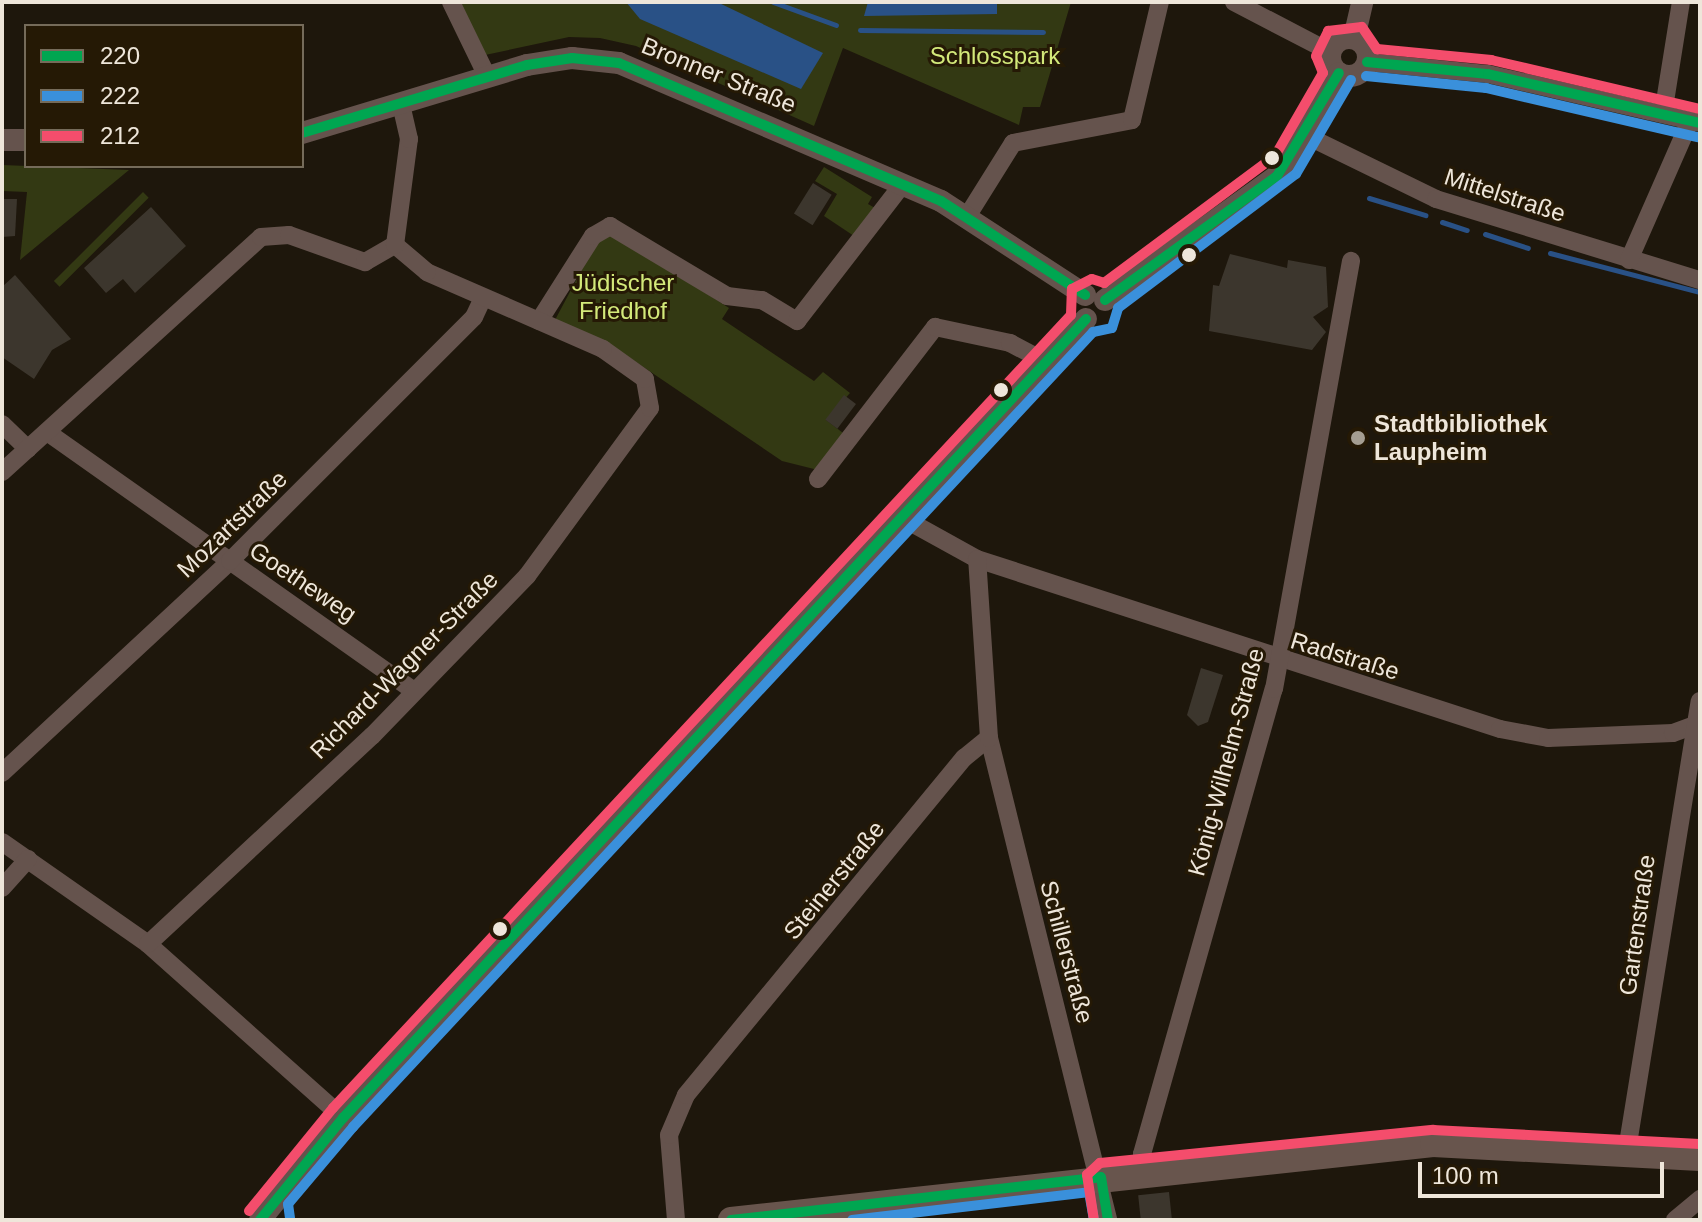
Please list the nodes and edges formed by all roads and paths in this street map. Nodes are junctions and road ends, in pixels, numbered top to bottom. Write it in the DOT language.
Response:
graph roads {
  1 [pos="451,2"];
  2 [pos="1160,2"];
  3 [pos="1234,2"];
  4 [pos="1362,2"];
  5 [pos="1681,2"];
  6 [pos="1354,38"];
  7 [pos="1330,52"];
  8 [pos="1367,62"];
  9 [pos="1339,73"];
  10 [pos="487,76"];
  11 [pos="402,108"];
  12 [pos="1663,114"];
  13 [pos="1695,122"];
  14 [pos="304,132"];
  15 [pos="1305,135"];
  16 [pos="2,140"];
  17 [pos="24,140"];
  18 [pos="903,184"];
  19 [pos="968,215"];
  20 [pos="395,245"];
  21 [pos="1629,260"];
  22 [pos="1351,261"];
  23 [pos="1700,280"];
  24 [pos="1095,297"];
  25 [pos="483,298"];
  26 [pos="539,321"];
  27 [pos="1046,362"];
  28 [pos="2,424"];
  29 [pos="47,432"];
  30 [pos="28,449"];
  31 [pos="2,472"];
  32 [pos="818,479"];
  33 [pos="901,517"];
  34 [pos="977,559"];
  35 [pos="230,561"];
  36 [pos="1280,661"];
  37 [pos="414,691"];
  38 [pos="1700,701"];
  39 [pos="1697,724"];
  40 [pos="989,738"];
  41 [pos="2,773"];
  42 [pos="2,842"];
  43 [pos="28,859"];
  44 [pos="2,888"];
  45 [pos="148,944"];
  46 [pos="343,1118"];
  47 [pos="1626,1156"];
  48 [pos="1700,1158"];
  49 [pos="1144,1174"];
  50 [pos="1101,1177"];
  51 [pos="1700,1199"];
  52 [pos="274,1210"];
  53 [pos="818,1215"];
  54 [pos="260,1220"];
  55 [pos="676,1220"];
  56 [pos="731,1220"];
  57 [pos="1108,1220"];
  58 [pos="1675,1220"];
  1 -- 10 [label="street"];
  2 -- 19 [label="street"];
  3 -- 7 [label="street"];
  4 -- 6 [label="street"];
  5 -- 12 [label="street"];
  6 -- 7 [label="street"];
  6 -- 8 [label="street"];
  7 -- 9 [label="street"];
  8 -- 9 [label="street"];
  8 -- 12 [label="street"];
  9 -- 15 [label="street"];
  10 -- 11 [label="street, Bronner Straße"];
  10 -- 18 [label="street, Bronner Straße"];
  11 -- 14 [label="street, Bronner Straße"];
  11 -- 20 [label="street"];
  12 -- 13 [label="street"];
  13 -- 21 [label="street"];
  15 -- 21 [label="street, Mittelstraße"];
  15 -- 24 [label="street"];
  16 -- 17 [label="street"];
  18 -- 19 [label="street, Bronner Straße"];
  18 -- 26 [label="street"];
  19 -- 24 [label="street, Bronner Straße"];
  20 -- 25 [label="street"];
  20 -- 29 [label="street"];
  21 -- 23 [label="street, Mittelstraße"];
  22 -- 36 [label="street, König-Wilhelm-Straße"];
  24 -- 27 [label="street"];
  25 -- 26 [label="street"];
  25 -- 35 [label="street, Mozartstraße"];
  26 -- 37 [label="street, Richard-Wagner-Straße"];
  27 -- 32 [label="street"];
  27 -- 33 [label="street"];
  28 -- 30 [label="street"];
  29 -- 30 [label="street"];
  29 -- 35 [label="street, Goetheweg"];
  30 -- 31 [label="street"];
  33 -- 34 [label="street, Radstraße"];
  33 -- 46 [label="street"];
  34 -- 36 [label="street, Radstraße"];
  34 -- 40 [label="street"];
  35 -- 37 [label="street, Goetheweg"];
  35 -- 41 [label="street, Mozartstraße"];
  36 -- 39 [label="street, Radstraße"];
  36 -- 49 [label="street, König-Wilhelm-Straße"];
  37 -- 45 [label="street, Richard-Wagner-Straße"];
  38 -- 39 [label="street, Gartenstraße"];
  39 -- 47 [label="street, Gartenstraße"];
  40 -- 50 [label="street, Schillerstraße"];
  40 -- 55 [label="street, Steinerstraße"];
  42 -- 43 [label="street"];
  43 -- 44 [label="street"];
  43 -- 45 [label="street"];
  45 -- 46 [label="street"];
  46 -- 52 [label="street"];
  47 -- 48 [label="main road"];
  47 -- 49 [label="main road"];
  49 -- 50 [label="main road"];
  50 -- 53 [label="main road"];
  50 -- 57 [label="street"];
  51 -- 58 [label="street"];
  52 -- 54 [label="street"];
  53 -- 56 [label="main road"];
}
